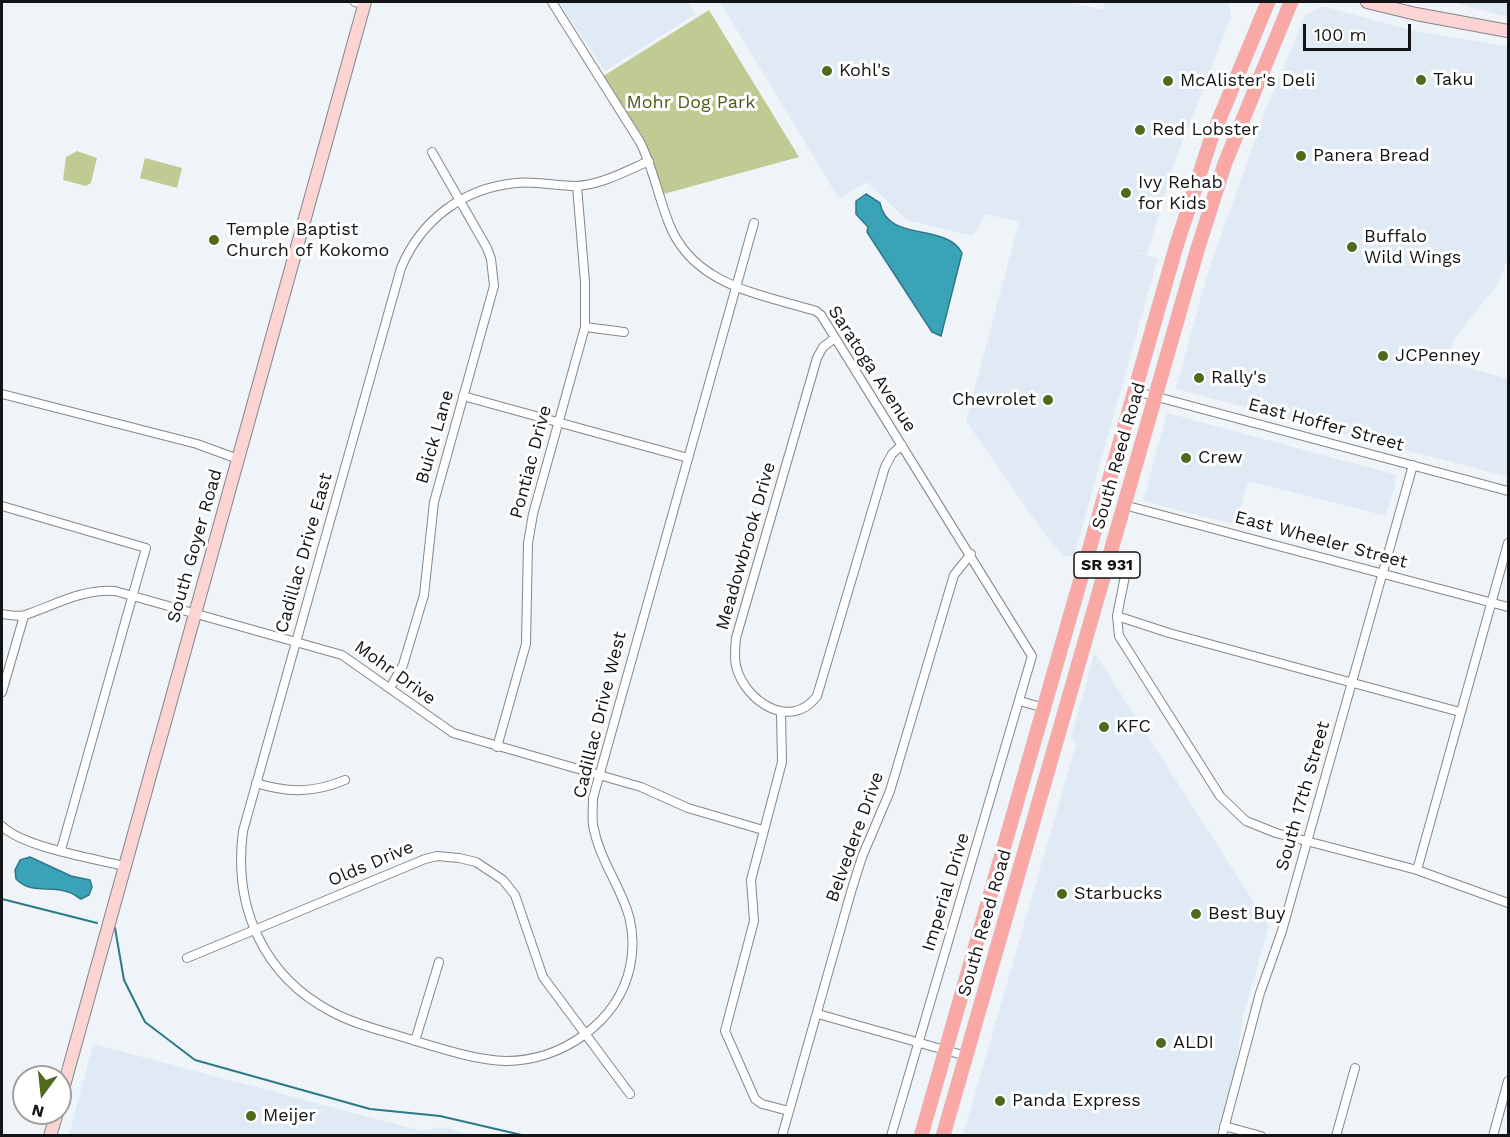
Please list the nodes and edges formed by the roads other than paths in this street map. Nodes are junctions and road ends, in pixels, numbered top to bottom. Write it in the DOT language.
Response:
graph roads {
  1 [pos="361,2"];
  2 [pos="552,2"];
  3 [pos="1268,2"];
  4 [pos="1291,2"];
  5 [pos="1367,2"];
  6 [pos="1509,31"];
  7 [pos="432,152"];
  8 [pos="650,161"];
  9 [pos="577,186"];
  10 [pos="459,200"];
  11 [pos="754,223"];
  12 [pos="736,287"];
  13 [pos="585,327"];
  14 [pos="624,332"];
  15 [pos="835,338"];
  16 [pos="1135,391"];
  17 [pos="2,394"];
  18 [pos="463,396"];
  19 [pos="1155,398"];
  20 [pos="558,423"];
  21 [pos="902,445"];
  22 [pos="688,458"];
  23 [pos="238,459"];
  24 [pos="1413,465"];
  25 [pos="1509,491"];
  26 [pos="1124,505"];
  27 [pos="2,506"];
  28 [pos="1509,543"];
  29 [pos="971,554"];
  30 [pos="1108,561"];
  31 [pos="1382,573"];
  32 [pos="132,596"];
  33 [pos="1492,603"];
  34 [pos="1509,608"];
  35 [pos="195,611"];
  36 [pos="2,614"];
  37 [pos="24,616"];
  38 [pos="1117,616"];
  39 [pos="297,640"];
  40 [pos="1032,659"];
  41 [pos="1352,682"];
  42 [pos="390,688"];
  43 [pos="2,692"];
  44 [pos="1020,701"];
  45 [pos="1044,708"];
  46 [pos="1460,712"];
  47 [pos="781,713"];
  48 [pos="497,747"];
  49 [pos="598,775"];
  50 [pos="345,780"];
  51 [pos="256,783"];
  52 [pos="2,826"];
  53 [pos="763,830"];
  54 [pos="1307,841"];
  55 [pos="61,850"];
  56 [pos="124,866"];
  57 [pos="1417,870"];
  58 [pos="1509,903"];
  59 [pos="253,931"];
  60 [pos="187,958"];
  61 [pos="439,962"];
  62 [pos="818,1014"];
  63 [pos="586,1035"];
  64 [pos="415,1041"];
  65 [pos="919,1041"];
  66 [pos="946,1049"];
  67 [pos="966,1056"];
  68 [pos="70,1065"];
  69 [pos="1355,1068"];
  70 [pos="1509,1081"];
  71 [pos="630,1094"];
  72 [pos="789,1111"];
  73 [pos="1224,1126"];
  74 [pos="782,1136"];
  75 [pos="891,1136"];
  76 [pos="921,1136"];
  77 [pos="943,1136"];
  78 [pos="1222,1136"];
  79 [pos="1261,1136"];
  80 [pos="1336,1136"];
  81 [pos="1493,1136"];
  1 -- 23 [label="street, South Goyer Road"];
  2 -- 8 [label="street, Saratoga Avenue"];
  3 -- 16 [label="main road, South Reed Road / SR 931"];
  4 -- 19 [label="main road, South Reed Road / SR 931"];
  5 -- 6 [label="street"];
  7 -- 10 [label="street, Buick Lane"];
  8 -- 9 [label="street, Cadillac Drive East"];
  8 -- 12 [label="street, Saratoga Avenue"];
  9 -- 10 [label="street, Cadillac Drive East"];
  9 -- 13 [label="street, Pontiac Drive"];
  10 -- 18 [label="street, Buick Lane"];
  10 -- 39 [label="street, Cadillac Drive East"];
  11 -- 12 [label="street, Cadillac Drive West"];
  12 -- 15 [label="street, Saratoga Avenue"];
  12 -- 22 [label="street, Cadillac Drive West"];
  13 -- 14 [label="street"];
  13 -- 20 [label="street, Pontiac Drive"];
  15 -- 21 [label="street, Saratoga Avenue"];
  15 -- 47 [label="street, Meadowbrook Drive"];
  16 -- 19 [label="street, East Hoffer Street"];
  16 -- 45 [label="main road, South Reed Road / SR 931"];
  17 -- 23 [label="street"];
  18 -- 20 [label="street"];
  18 -- 42 [label="street, Buick Lane"];
  19 -- 24 [label="street, East Hoffer Street"];
  19 -- 26 [label="main road, South Reed Road / SR 931"];
  20 -- 22 [label="street"];
  20 -- 48 [label="street, Pontiac Drive"];
  21 -- 29 [label="street, Saratoga Avenue"];
  21 -- 47 [label="street"];
  22 -- 49 [label="street, Cadillac Drive West"];
  23 -- 35 [label="street, South Goyer Road"];
  24 -- 25 [label="street, East Hoffer Street"];
  24 -- 31 [label="street, South 17th Street"];
  26 -- 30 [label="main road, South Reed Road / SR 931"];
  26 -- 31 [label="street, East Wheeler Street"];
  27 -- 32 [label="street"];
  28 -- 33 [label="street"];
  29 -- 40 [label="street, Saratoga Avenue"];
  29 -- 62 [label="street, Belvedere Drive"];
  30 -- 38 [label="street"];
  30 -- 67 [label="main road, South Reed Road / SR 931"];
  31 -- 33 [label="street, East Wheeler Street"];
  31 -- 41 [label="street, South 17th Street"];
  32 -- 35 [label="street, Mohr Drive"];
  32 -- 37 [label="street, Mohr Drive"];
  32 -- 55 [label="street"];
  33 -- 34 [label="street, East Wheeler Street"];
  33 -- 46 [label="street"];
  35 -- 39 [label="street, Mohr Drive"];
  35 -- 56 [label="street, South Goyer Road"];
  36 -- 37 [label="street, Mohr Drive"];
  37 -- 43 [label="street"];
  38 -- 41 [label="street"];
  38 -- 54 [label="street"];
  39 -- 42 [label="street, Mohr Drive"];
  39 -- 51 [label="street, Cadillac Drive East"];
  40 -- 44 [label="street, Imperial Drive"];
  41 -- 46 [label="street"];
  41 -- 54 [label="street, South 17th Street"];
  42 -- 48 [label="street, Mohr Drive"];
  44 -- 45 [label="street"];
  44 -- 65 [label="street, Imperial Drive"];
  45 -- 66 [label="main road, South Reed Road / SR 931"];
  46 -- 57 [label="street"];
  47 -- 53 [label="street"];
  48 -- 49 [label="street, Mohr Drive"];
  49 -- 53 [label="street, Mohr Drive"];
  49 -- 63 [label="street, Cadillac Drive West"];
  50 -- 51 [label="street"];
  51 -- 59 [label="street, Cadillac Drive East"];
  52 -- 55 [label="street"];
  53 -- 72 [label="street"];
  54 -- 57 [label="street"];
  54 -- 73 [label="street, South 17th Street"];
  55 -- 56 [label="street"];
  56 -- 68 [label="street, South Goyer Road"];
  57 -- 58 [label="street"];
  59 -- 60 [label="street, Olds Drive"];
  59 -- 63 [label="street, Olds Drive"];
  59 -- 64 [label="street, Cadillac Drive East"];
  61 -- 64 [label="street"];
  62 -- 65 [label="street"];
  62 -- 72 [label="street, Belvedere Drive"];
  63 -- 64 [label="street, Cadillac Drive West"];
  63 -- 71 [label="street, Olds Drive"];
  65 -- 66 [label="street"];
  65 -- 75 [label="street, Imperial Drive"];
  66 -- 67 [label="street"];
  66 -- 76 [label="main road, South Reed Road / SR 931"];
  67 -- 77 [label="main road, South Reed Road / SR 931"];
  69 -- 80 [label="street"];
  70 -- 81 [label="street"];
  72 -- 74 [label="street, Belvedere Drive"];
  73 -- 78 [label="street, South 17th Street"];
  73 -- 79 [label="street"];
}
